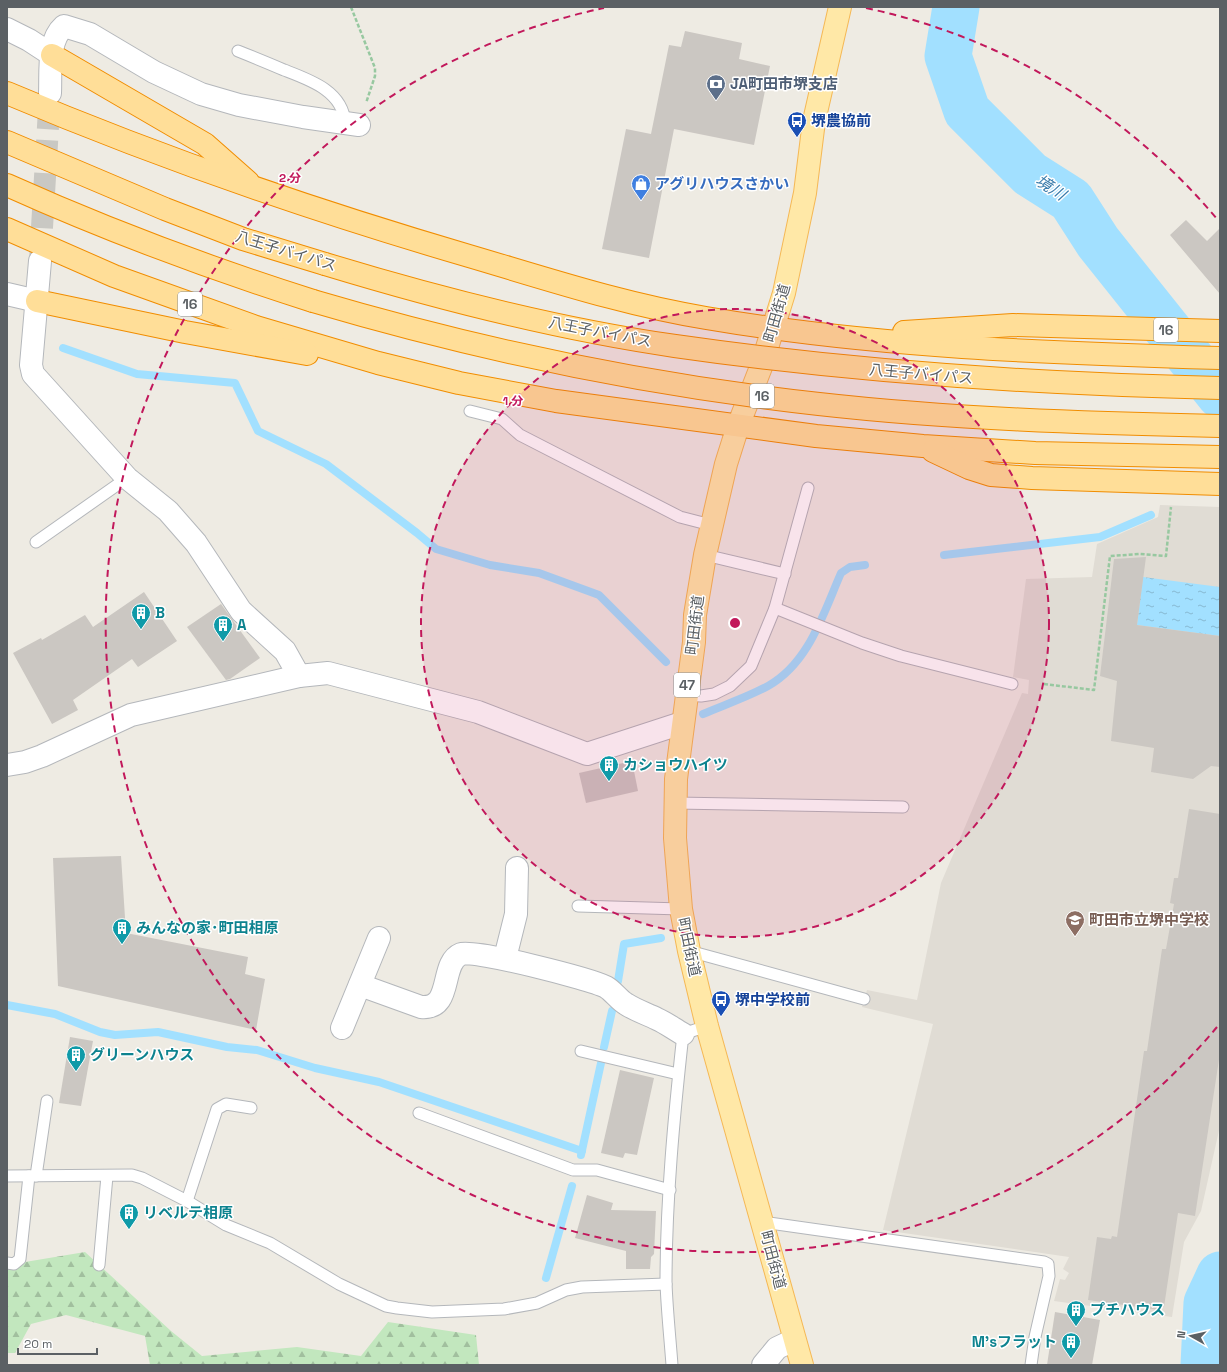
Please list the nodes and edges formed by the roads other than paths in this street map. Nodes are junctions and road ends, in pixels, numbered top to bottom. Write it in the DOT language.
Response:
graph roads {
  1 [pos="840,7"];
  2 [pos="7,29"];
  3 [pos="238,51"];
  4 [pos="52,55"];
  5 [pos="7,93"];
  6 [pos="50,93"];
  7 [pos="352,124"];
  8 [pos="7,142"];
  9 [pos="7,185"];
  10 [pos="253,187"];
  11 [pos="7,229"];
  12 [pos="40,261"];
  13 [pos="7,294"];
  14 [pos="37,302"];
  15 [pos="774,328"];
  16 [pos="1220,331"];
  17 [pos="839,337"];
  18 [pos="1220,358"];
  19 [pos="378,363"];
  20 [pos="1220,388"];
  21 [pos="470,411"];
  22 [pos="738,426"];
  23 [pos="1220,426"];
  24 [pos="923,446"];
  25 [pos="1211,457"];
  26 [pos="127,478"];
  27 [pos="1220,484"];
  28 [pos="808,488"];
  29 [pos="711,525"];
  30 [pos="36,542"];
  31 [pos="705,555"];
  32 [pos="785,574"];
  33 [pos="775,608"];
  34 [pos="299,676"];
  35 [pos="1012,684"];
  36 [pos="685,695"];
  37 [pos="682,723"];
  38 [pos="7,765"];
  39 [pos="675,803"];
  40 [pos="903,807"];
  41 [pos="517,868"];
  42 [pos="578,906"];
  43 [pos="681,909"];
  44 [pos="379,938"];
  45 [pos="689,951"];
  46 [pos="505,958"];
  47 [pos="360,985"];
  48 [pos="864,999"];
  49 [pos="708,1026"];
  50 [pos="342,1028"];
  51 [pos="683,1034"];
  52 [pos="581,1051"];
  53 [pos="678,1074"];
  54 [pos="47,1101"];
  55 [pos="250,1108"];
  56 [pos="419,1113"];
  57 [pos="7,1176"];
  58 [pos="33,1176"];
  59 [pos="107,1176"];
  60 [pos="670,1190"];
  61 [pos="187,1201"];
  62 [pos="762,1222"];
  63 [pos="7,1264"];
  64 [pos="99,1265"];
  65 [pos="666,1284"];
  66 [pos="794,1340"];
  67 [pos="672,1365"];
  68 [pos="763,1365"];
  69 [pos="802,1365"];
  70 [pos="1031,1365"];
  1 -- 15 [label="main road, 町田街道 / 47"];
  2 -- 4 [label="street"];
  3 -- 7 [label="lane"];
  4 -- 6 [label="street"];
  4 -- 7 [label="street"];
  4 -- 10 [label="highway"];
  5 -- 10 [label="highway, 16"];
  8 -- 20 [label="highway, 八王子バイパス, bridge"];
  9 -- 23 [label="highway, 16, bridge"];
  10 -- 15 [label="highway, 16"];
  11 -- 19 [label="highway, 16"];
  12 -- 14 [label="street"];
  13 -- 14 [label="street"];
  14 -- 19 [label="highway"];
  14 -- 26 [label="street"];
  15 -- 17 [label="highway, 16"];
  15 -- 22 [label="main road, 町田街道 / 47"];
  16 -- 17 [label="highway, 16"];
  17 -- 18 [label="highway, 16"];
  19 -- 22 [label="highway, 16"];
  21 -- 29 [label="lane"];
  22 -- 24 [label="highway, 16"];
  22 -- 29 [label="main road, 町田街道 / 47"];
  24 -- 25 [label="highway, 16"];
  24 -- 27 [label="highway, 16"];
  26 -- 30 [label="lane"];
  26 -- 34 [label="street"];
  28 -- 32 [label="lane"];
  29 -- 31 [label="main road, 町田街道 / 47"];
  31 -- 32 [label="lane"];
  31 -- 36 [label="main road, 町田街道 / 47"];
  32 -- 33 [label="lane"];
  33 -- 35 [label="lane"];
  33 -- 36 [label="lane"];
  34 -- 37 [label="street"];
  34 -- 38 [label="street"];
  36 -- 37 [label="main road, 町田街道 / 47"];
  37 -- 39 [label="main road, 町田街道 / 47"];
  39 -- 40 [label="lane"];
  39 -- 43 [label="main road, 町田街道 / 47"];
  41 -- 46 [label="street"];
  42 -- 43 [label="lane"];
  43 -- 45 [label="main road, 町田街道 / 47"];
  44 -- 47 [label="street"];
  45 -- 48 [label="lane"];
  45 -- 49 [label="main road, 町田街道 / 47"];
  46 -- 47 [label="street"];
  46 -- 51 [label="street"];
  47 -- 50 [label="street"];
  49 -- 51 [label="lane"];
  49 -- 62 [label="main road, 町田街道 / 47"];
  51 -- 53 [label="lane"];
  52 -- 53 [label="lane"];
  53 -- 60 [label="lane"];
  54 -- 58 [label="lane"];
  55 -- 61 [label="lane"];
  56 -- 60 [label="lane"];
  57 -- 58 [label="lane"];
  58 -- 59 [label="lane"];
  58 -- 63 [label="lane"];
  59 -- 61 [label="lane"];
  59 -- 64 [label="lane"];
  60 -- 65 [label="lane"];
  61 -- 65 [label="lane"];
  62 -- 66 [label="main road, 町田街道 / 47"];
  62 -- 70 [label="lane"];
  65 -- 67 [label="lane"];
  66 -- 68 [label="street"];
  66 -- 69 [label="main road, 町田街道 / 47"];
}
